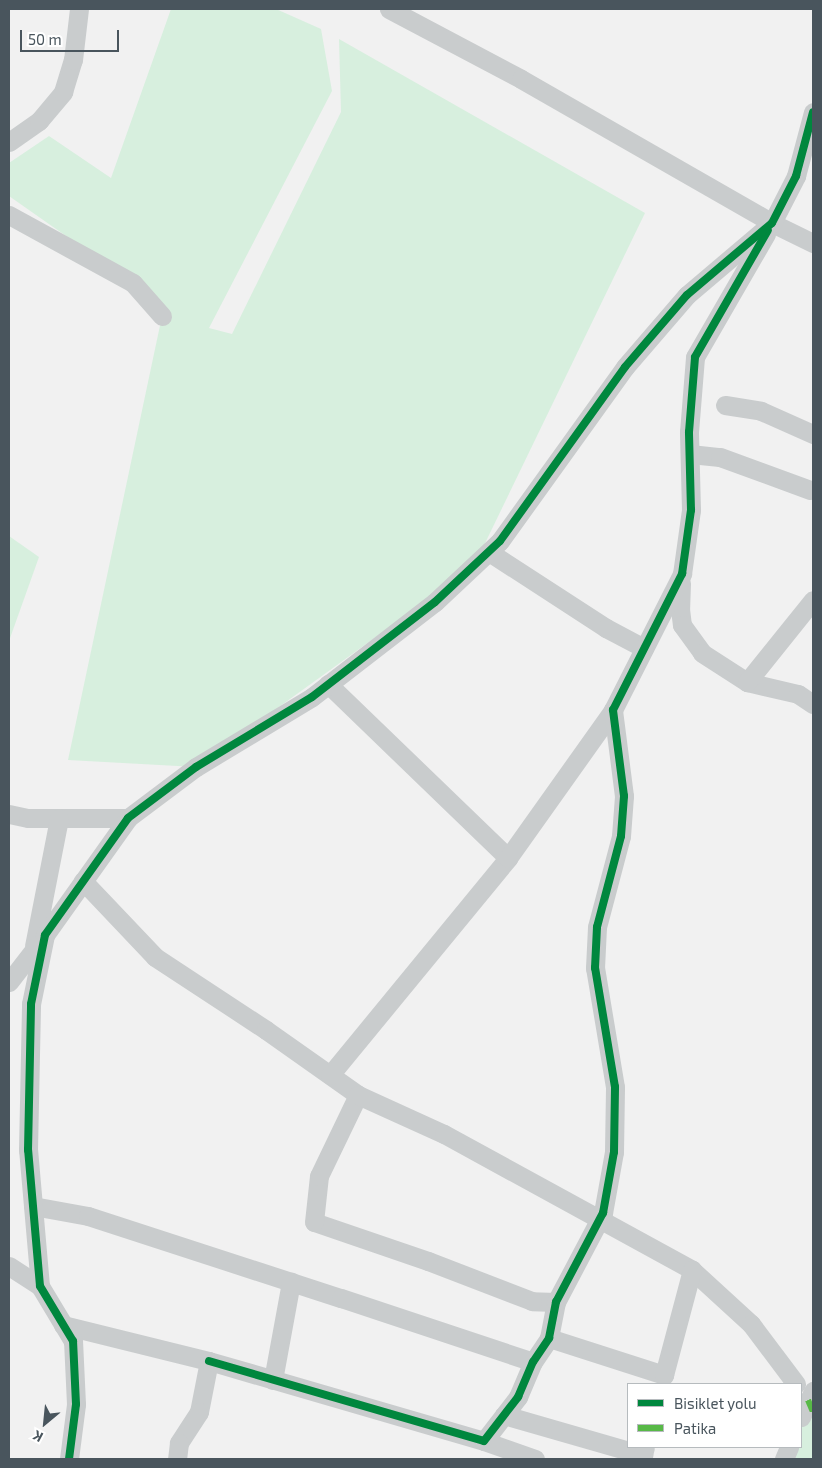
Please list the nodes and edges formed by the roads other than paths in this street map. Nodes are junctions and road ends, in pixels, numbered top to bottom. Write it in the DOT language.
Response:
graph roads {
  1 [pos="79,9"];
  2 [pos="388,9"];
  3 [pos="414,15"];
  4 [pos="813,112"];
  5 [pos="9,142"];
  6 [pos="9,215"];
  7 [pos="772,222"];
  8 [pos="813,243"];
  9 [pos="162,316"];
  10 [pos="725,405"];
  11 [pos="813,434"];
  12 [pos="690,454"];
  13 [pos="812,488"];
  14 [pos="490,552"];
  15 [pos="682,574"];
  16 [pos="813,600"];
  17 [pos="644,648"];
  18 [pos="746,682"];
  19 [pos="328,684"];
  20 [pos="813,704"];
  21 [pos="613,710"];
  22 [pos="9,814"];
  23 [pos="59,818"];
  24 [pos="128,818"];
  25 [pos="508,858"];
  26 [pos="83,881"];
  27 [pos="45,935"];
  28 [pos="34,950"];
  29 [pos="9,982"];
  30 [pos="330,1075"];
  31 [pos="358,1095"];
  32 [pos="33,1206"];
  33 [pos="600,1219"];
  34 [pos="9,1266"];
  35 [pos="692,1270"];
  36 [pos="291,1282"];
  37 [pos="40,1286"];
  38 [pos="556,1302"];
  39 [pos="63,1324"];
  40 [pos="549,1338"];
  41 [pos="209,1361"];
  42 [pos="533,1362"];
  43 [pos="273,1380"];
  44 [pos="663,1380"];
  45 [pos="795,1383"];
  46 [pos="504,1415"];
  47 [pos="484,1441"];
  48 [pos="645,1448"];
  49 [pos="69,1459"];
  50 [pos="177,1459"];
  51 [pos="535,1459"];
  1 -- 5 [label="street"];
  2 -- 3 [label="street"];
  3 -- 7 [label="street"];
  4 -- 7 [label="street"];
  6 -- 9 [label="street"];
  7 -- 8 [label="street"];
  7 -- 12 [label="street"];
  7 -- 14 [label="street"];
  10 -- 11 [label="street"];
  12 -- 13 [label="street"];
  12 -- 15 [label="street"];
  14 -- 17 [label="street"];
  14 -- 19 [label="street"];
  15 -- 17 [label="street"];
  15 -- 18 [label="street"];
  16 -- 18 [label="street"];
  17 -- 21 [label="street"];
  18 -- 20 [label="street"];
  19 -- 24 [label="street"];
  19 -- 25 [label="street"];
  21 -- 25 [label="street"];
  21 -- 33 [label="street"];
  22 -- 23 [label="street"];
  23 -- 24 [label="street"];
  23 -- 28 [label="street"];
  24 -- 26 [label="street"];
  25 -- 30 [label="street"];
  26 -- 27 [label="street"];
  26 -- 30 [label="street"];
  27 -- 28 [label="street"];
  27 -- 32 [label="street"];
  28 -- 29 [label="street"];
  30 -- 31 [label="street"];
  31 -- 33 [label="street"];
  31 -- 38 [label="street"];
  32 -- 36 [label="street"];
  32 -- 37 [label="street"];
  33 -- 35 [label="street"];
  33 -- 38 [label="street"];
  34 -- 37 [label="street"];
  35 -- 44 [label="street"];
  35 -- 45 [label="street"];
  36 -- 42 [label="street"];
  36 -- 43 [label="street"];
  37 -- 39 [label="street"];
  38 -- 40 [label="street"];
  39 -- 41 [label="street"];
  39 -- 49 [label="street"];
  40 -- 42 [label="street"];
  40 -- 44 [label="street"];
  41 -- 43 [label="street"];
  41 -- 50 [label="street"];
  42 -- 46 [label="street"];
  43 -- 47 [label="street"];
  46 -- 47 [label="street"];
  46 -- 48 [label="street"];
  47 -- 51 [label="street"];
}
